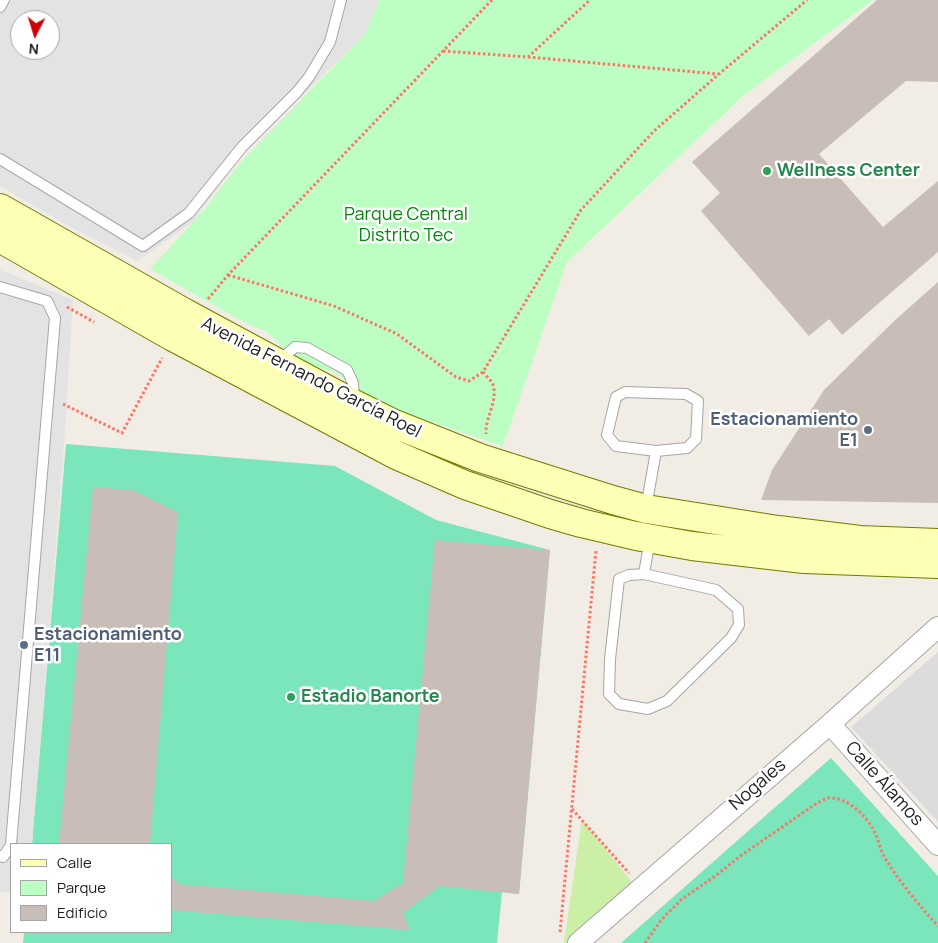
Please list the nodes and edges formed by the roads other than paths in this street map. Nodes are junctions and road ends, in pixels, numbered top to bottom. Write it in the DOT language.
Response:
graph roads {
  1 [pos="4,0"];
  2 [pos="342,0"];
  3 [pos="0,7"];
  4 [pos="0,159"];
  5 [pos="0,208"];
  6 [pos="0,238"];
  7 [pos="0,287"];
  8 [pos="656,450"];
  9 [pos="646,509"];
  10 [pos="651,538"];
  11 [pos="938,543"];
  12 [pos="938,564"];
  13 [pos="644,574"];
  14 [pos="938,627"];
  15 [pos="830,724"];
  16 [pos="11,843"];
  17 [pos="938,845"];
  18 [pos="10,846"];
  19 [pos="0,856"];
  20 [pos="578,943"];
  1 -- 3 [label="lane"];
  2 -- 4 [label="lane"];
  5 -- 9 [label="street, Avenida Fernando García Roel"];
  6 -- 10 [label="street, Avenida Fernando García Roel"];
  7 -- 16 [label="lane"];
  8 -- 8 [label="lane"];
  8 -- 9 [label="lane"];
  9 -- 11 [label="street, Avenida Fernando García Roel"];
  10 -- 12 [label="street, Avenida Fernando García Roel"];
  10 -- 13 [label="lane"];
  13 -- 13 [label="lane"];
  14 -- 15 [label="street, Nogales"];
  15 -- 17 [label="street, Calle Álamos"];
  15 -- 20 [label="street, Nogales"];
  18 -- 19 [label="lane"];
}
